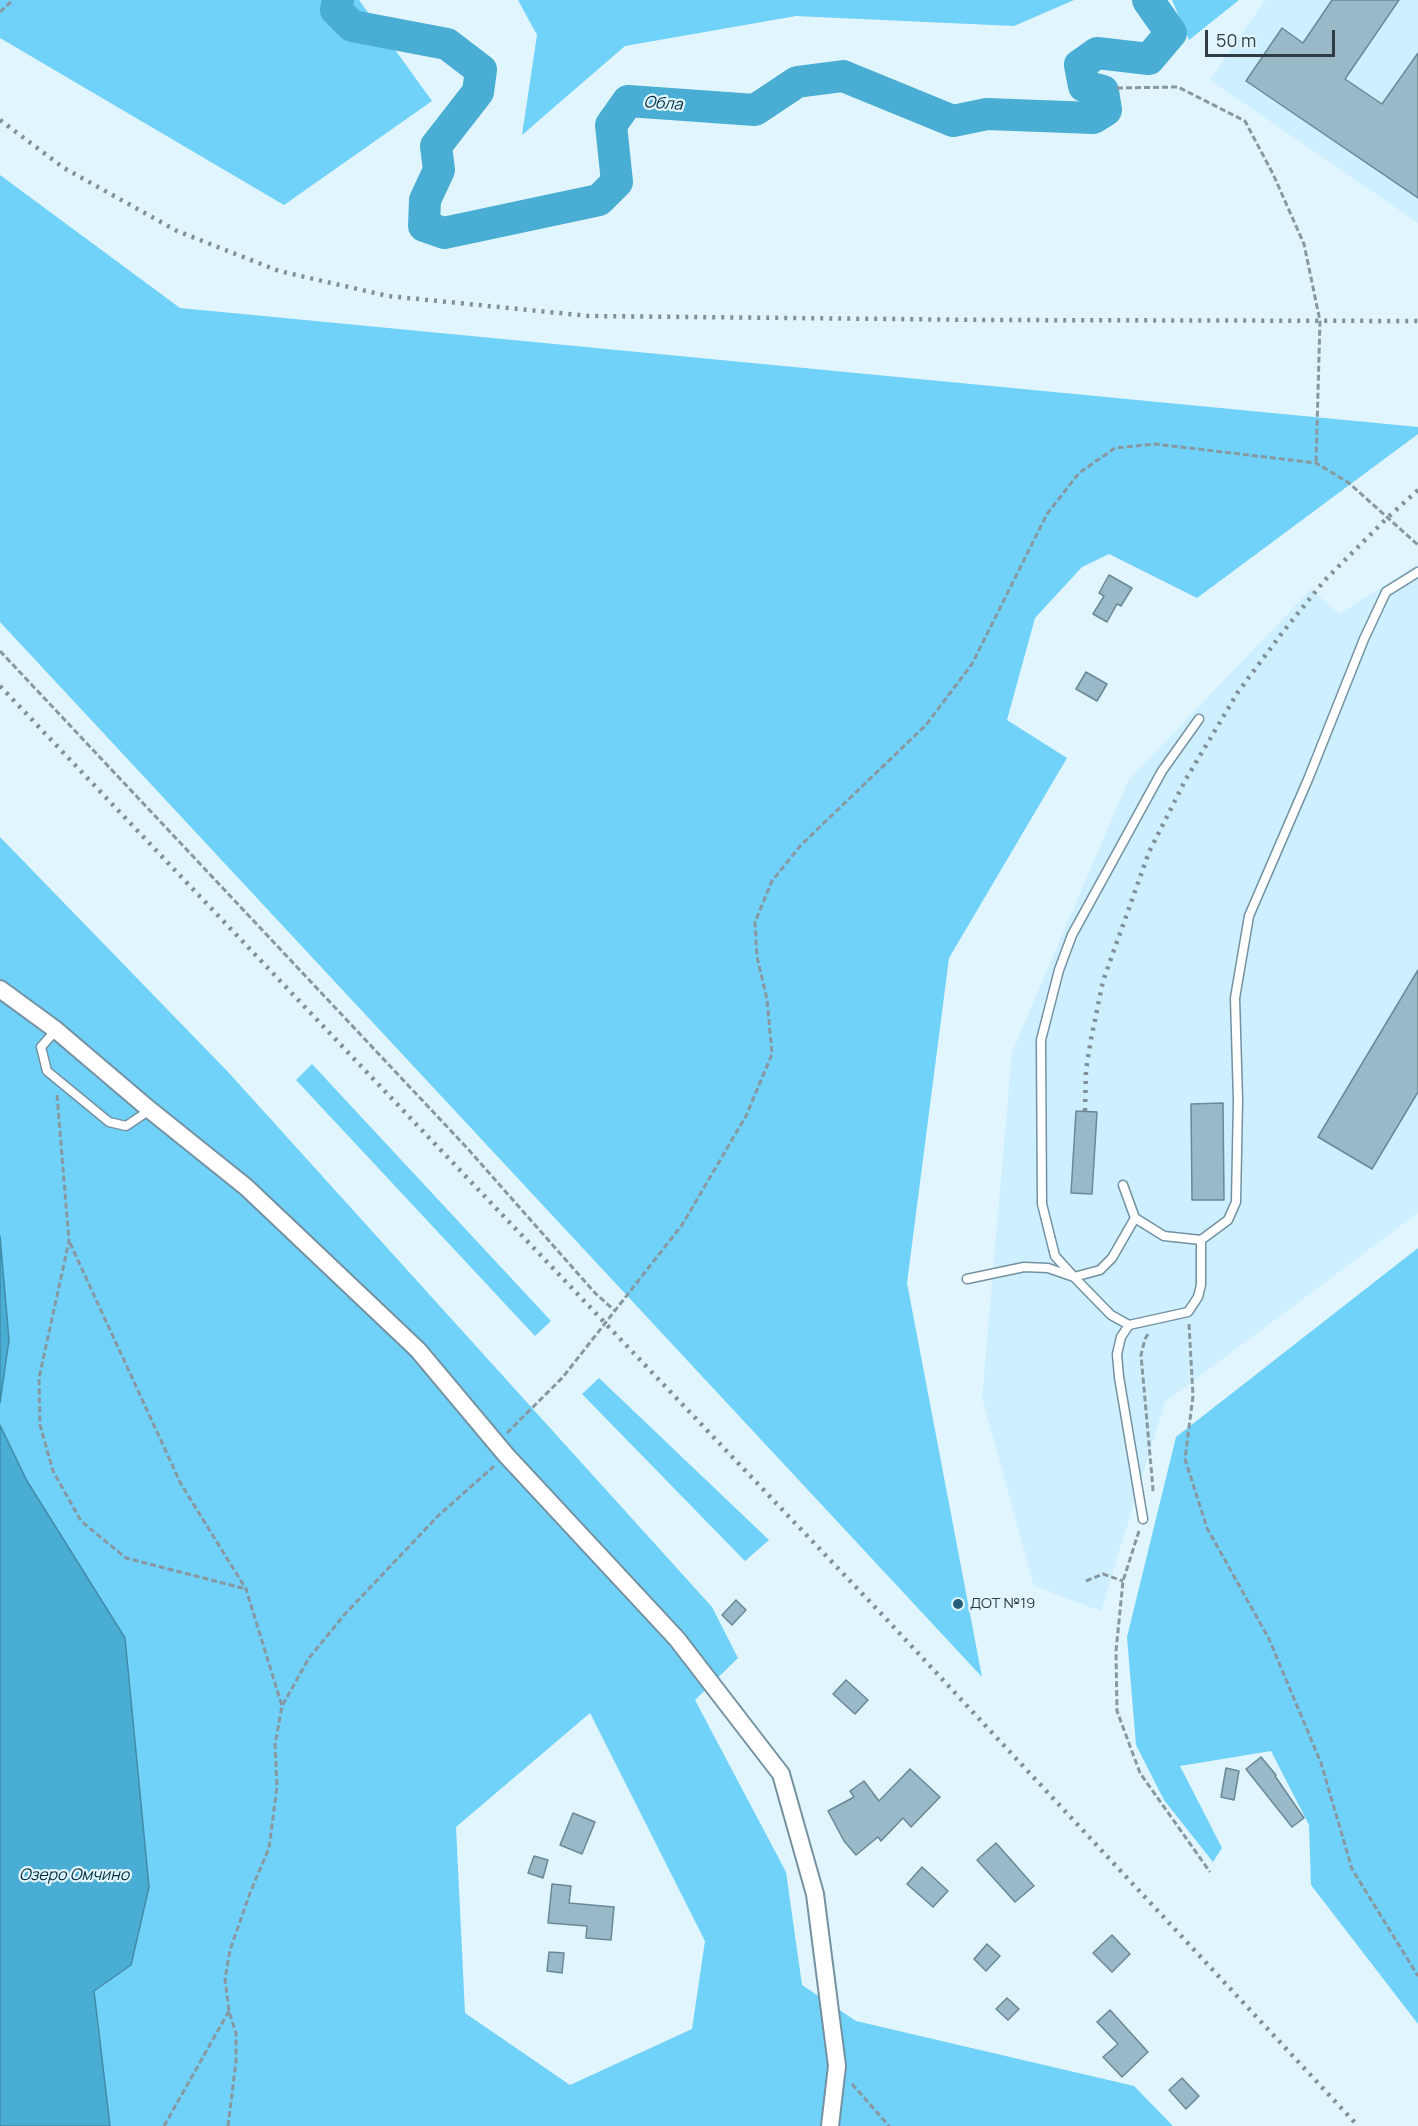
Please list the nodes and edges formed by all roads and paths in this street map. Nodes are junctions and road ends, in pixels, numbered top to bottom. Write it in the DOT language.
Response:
graph roads {
  1 [pos="13,0"];
  2 [pos="0,12"];
  3 [pos="1117,88"];
  4 [pos="1316,463"];
  5 [pos="1418,545"];
  6 [pos="1418,572"];
  7 [pos="0,651"];
  8 [pos="1199,719"];
  9 [pos="0,990"];
  10 [pos="56,1030"];
  11 [pos="54,1077"];
  12 [pos="150,1110"];
  13 [pos="1123,1185"];
  14 [pos="1135,1218"];
  15 [pos="1202,1240"];
  16 [pos="69,1241"];
  17 [pos="1074,1277"];
  18 [pos="967,1279"];
  19 [pos="614,1310"];
  20 [pos="1188,1312"];
  21 [pos="1157,1319"];
  22 [pos="1129,1325"];
  23 [pos="502,1449"];
  24 [pos="1143,1519"];
  25 [pos="1086,1581"];
  26 [pos="1123,1581"];
  27 [pos="246,1589"];
  28 [pos="282,1706"];
  29 [pos="1210,1872"];
  30 [pos="1418,1976"];
  31 [pos="229,2011"];
  32 [pos="837,2067"];
  33 [pos="164,2126"];
  34 [pos="228,2126"];
  35 [pos="830,2126"];
  36 [pos="889,2126"];
  1 -- 2 [label="path"];
  3 -- 4 [label="path"];
  4 -- 5 [label="path"];
  4 -- 19 [label="path"];
  6 -- 15 [label="lane"];
  7 -- 19 [label="path"];
  8 -- 17 [label="lane"];
  9 -- 10 [label="street"];
  10 -- 11 [label="lane"];
  10 -- 12 [label="street"];
  11 -- 12 [label="lane"];
  11 -- 16 [label="path"];
  12 -- 23 [label="street"];
  13 -- 14 [label="lane"];
  14 -- 15 [label="lane"];
  14 -- 17 [label="lane"];
  15 -- 20 [label="lane"];
  16 -- 27 [label="path"];
  16 -- 27 [label="path"];
  17 -- 18 [label="lane"];
  17 -- 22 [label="lane"];
  19 -- 23 [label="path"];
  20 -- 21 [label="lane"];
  20 -- 30 [label="path"];
  21 -- 22 [label="lane"];
  21 -- 24 [label="path"];
  22 -- 24 [label="lane"];
  23 -- 28 [label="path"];
  23 -- 32 [label="street"];
  24 -- 26 [label="path"];
  25 -- 26 [label="path"];
  26 -- 29 [label="path"];
  27 -- 28 [label="path"];
  28 -- 31 [label="path"];
  31 -- 33 [label="path"];
  31 -- 34 [label="path"];
  32 -- 35 [label="street"];
  32 -- 36 [label="path"];
}
